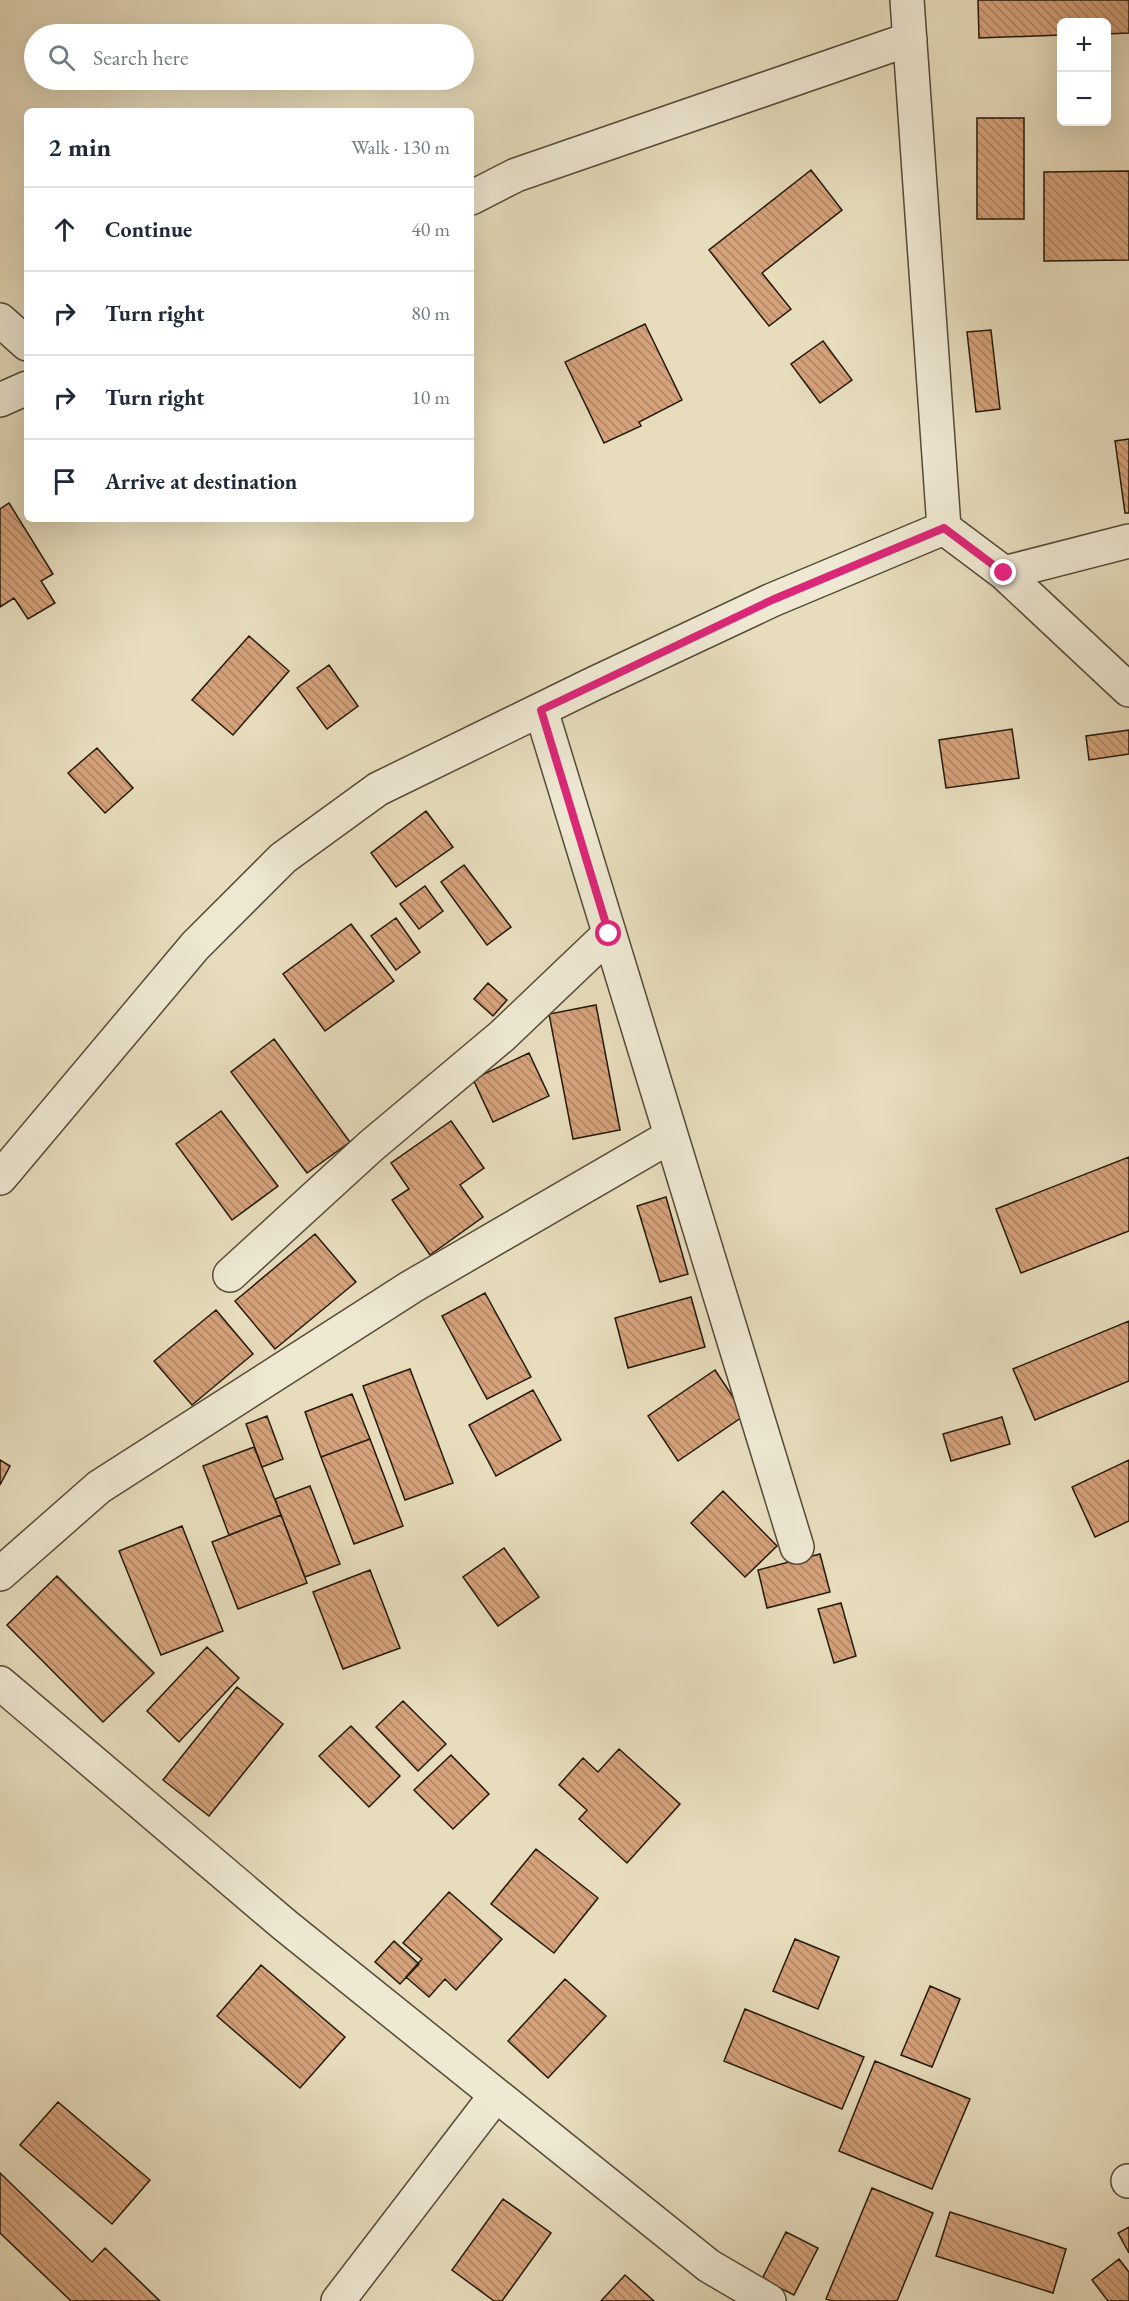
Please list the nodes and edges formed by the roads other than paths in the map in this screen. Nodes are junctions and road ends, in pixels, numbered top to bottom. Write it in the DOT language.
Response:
graph roads {
  1 [pos="907,0"];
  2 [pos="909,39"];
  3 [pos="474,196"];
  4 [pos="0,320"];
  5 [pos="24,342"];
  6 [pos="0,345"];
  7 [pos="24,345"];
  8 [pos="24,389"];
  9 [pos="0,400"];
  10 [pos="944,528"];
  11 [pos="1129,541"];
  12 [pos="1004,573"];
  13 [pos="1129,690"];
  14 [pos="541,710"];
  15 [pos="609,934"];
  16 [pos="671,1136"];
  17 [pos="0,1178"];
  18 [pos="230,1275"];
  19 [pos="797,1547"];
  20 [pos="0,1574"];
  21 [pos="0,1683"];
  22 [pos="496,2094"];
  23 [pos="338,2301"];
  24 [pos="769,2301"];
  1 -- 2 [label="street"];
  2 -- 3 [label="street"];
  2 -- 10 [label="street"];
  4 -- 5 [label="street"];
  6 -- 7 [label="street"];
  8 -- 9 [label="street"];
  10 -- 12 [label="street"];
  10 -- 14 [label="street"];
  11 -- 12 [label="street"];
  12 -- 13 [label="street"];
  14 -- 15 [label="street"];
  14 -- 17 [label="street"];
  15 -- 16 [label="street"];
  15 -- 18 [label="street"];
  16 -- 19 [label="street"];
  16 -- 20 [label="street"];
  21 -- 22 [label="street"];
  22 -- 23 [label="street"];
  22 -- 24 [label="street"];
}
